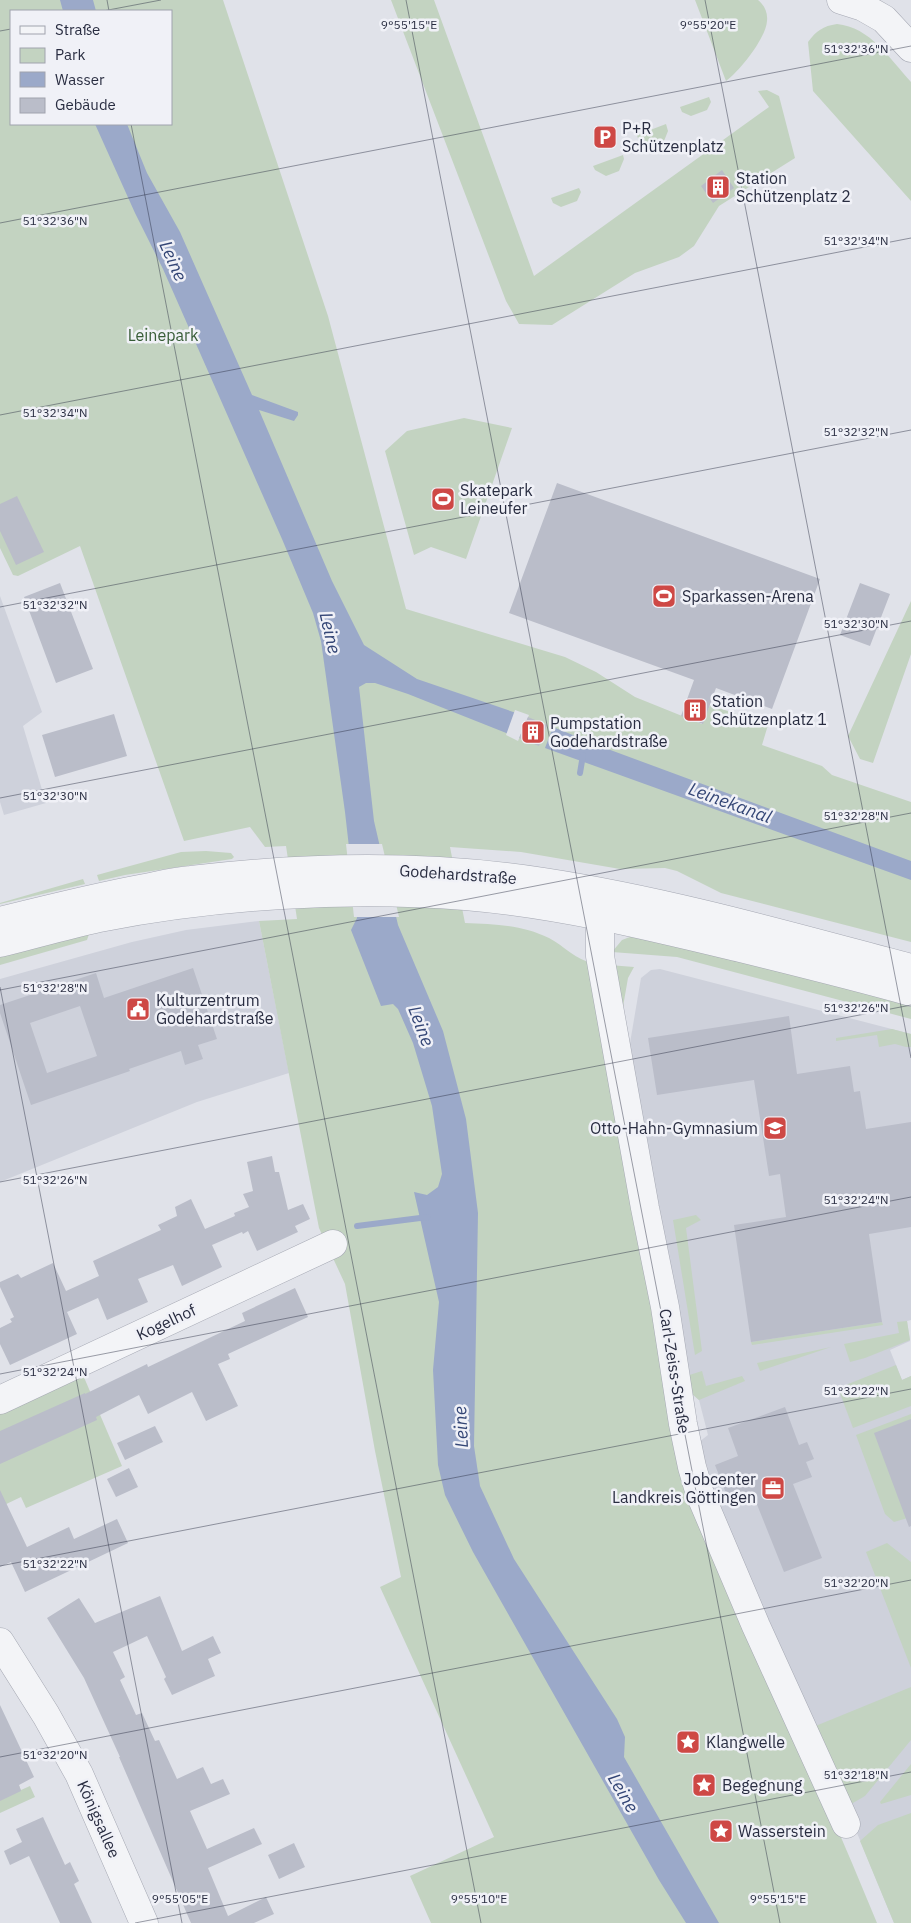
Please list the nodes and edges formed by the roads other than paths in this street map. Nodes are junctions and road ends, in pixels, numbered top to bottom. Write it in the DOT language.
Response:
graph roads {
  1 [pos="841,0"];
  2 [pos="911,48"];
  3 [pos="272,884"];
  4 [pos="600,904"];
  5 [pos="0,921"];
  6 [pos="0,943"];
  7 [pos="911,968"];
  8 [pos="911,992"];
  9 [pos="333,1244"];
  10 [pos="0,1400"];
  11 [pos="0,1642"];
  12 [pos="846,1824"];
  13 [pos="144,1923"];
  1 -- 2 [label="street"];
  3 -- 4 [label="street, Godehardstraße"];
  3 -- 5 [label="street, Godehardstraße"];
  3 -- 6 [label="street, Godehardstraße"];
  4 -- 7 [label="street, Godehardstraße"];
  4 -- 8 [label="street, Godehardstraße"];
  4 -- 12 [label="street, Carl-Zeiss-Straße"];
  9 -- 10 [label="street, Kogelhof"];
  11 -- 13 [label="street, Königsallee"];
}
